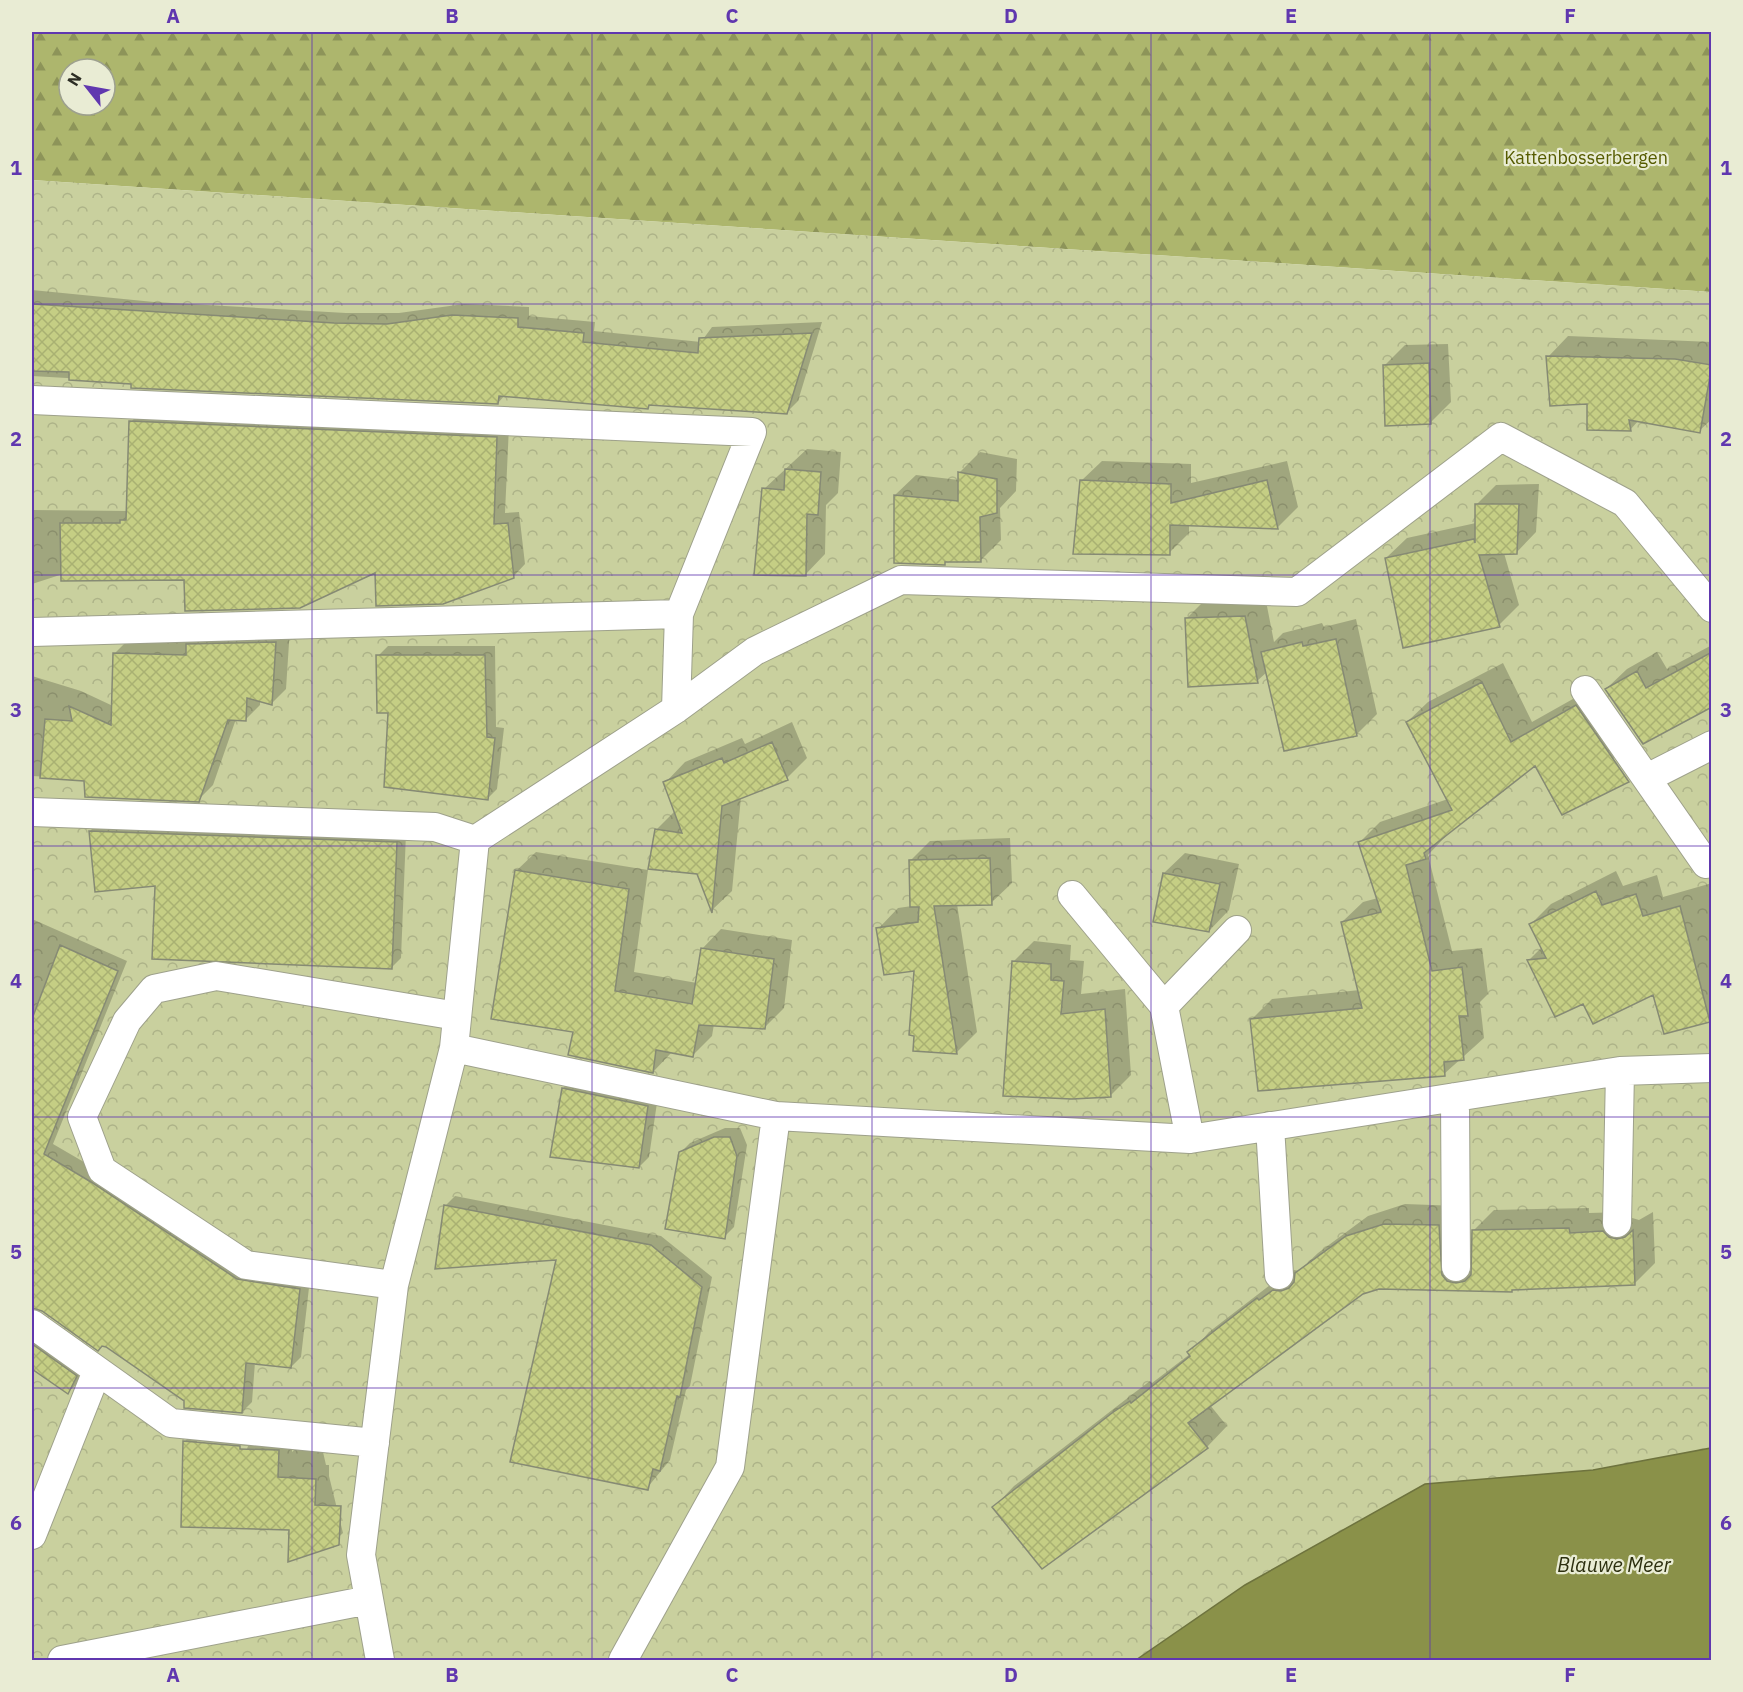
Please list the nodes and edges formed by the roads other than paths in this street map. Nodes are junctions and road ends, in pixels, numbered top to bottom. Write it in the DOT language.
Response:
graph roads {
  1 [pos="32,400"];
  2 [pos="1712,608"];
  3 [pos="679,614"];
  4 [pos="32,632"];
  5 [pos="1585,690"];
  6 [pos="676,709"];
  7 [pos="1712,745"];
  8 [pos="1647,778"];
  9 [pos="32,812"];
  10 [pos="475,840"];
  11 [pos="1706,864"];
  12 [pos="1072,895"];
  13 [pos="1237,930"];
  14 [pos="1164,1006"];
  15 [pos="457,1016"];
  16 [pos="454,1048"];
  17 [pos="1712,1068"];
  18 [pos="1620,1071"];
  19 [pos="1455,1097"];
  20 [pos="776,1116"];
  21 [pos="1270,1126"];
  22 [pos="1190,1138"];
  23 [pos="1617,1223"];
  24 [pos="1456,1268"];
  25 [pos="1279,1275"];
  26 [pos="394,1285"];
  27 [pos="32,1324"];
  28 [pos="97,1371"];
  29 [pos="375,1443"];
  30 [pos="32,1535"];
  31 [pos="369,1600"];
  32 [pos="62,1660"];
  33 [pos="380,1660"];
  34 [pos="623,1660"];
  1 -- 3 [label="lane"];
  2 -- 6 [label="lane"];
  3 -- 4 [label="lane"];
  3 -- 6 [label="lane"];
  5 -- 8 [label="lane"];
  6 -- 10 [label="lane"];
  7 -- 8 [label="lane"];
  8 -- 11 [label="lane"];
  9 -- 10 [label="lane"];
  10 -- 15 [label="lane"];
  12 -- 14 [label="lane"];
  13 -- 14 [label="lane"];
  14 -- 22 [label="lane"];
  15 -- 16 [label="lane"];
  15 -- 26 [label="lane"];
  16 -- 20 [label="lane"];
  16 -- 26 [label="lane"];
  17 -- 18 [label="lane"];
  18 -- 19 [label="lane"];
  18 -- 23 [label="lane"];
  19 -- 21 [label="lane"];
  19 -- 24 [label="lane"];
  20 -- 22 [label="lane"];
  20 -- 34 [label="lane"];
  21 -- 22 [label="lane"];
  21 -- 25 [label="lane"];
  26 -- 29 [label="lane"];
  27 -- 28 [label="lane"];
  28 -- 29 [label="lane"];
  28 -- 30 [label="lane"];
  29 -- 31 [label="lane"];
  31 -- 32 [label="lane"];
  31 -- 33 [label="lane"];
}
